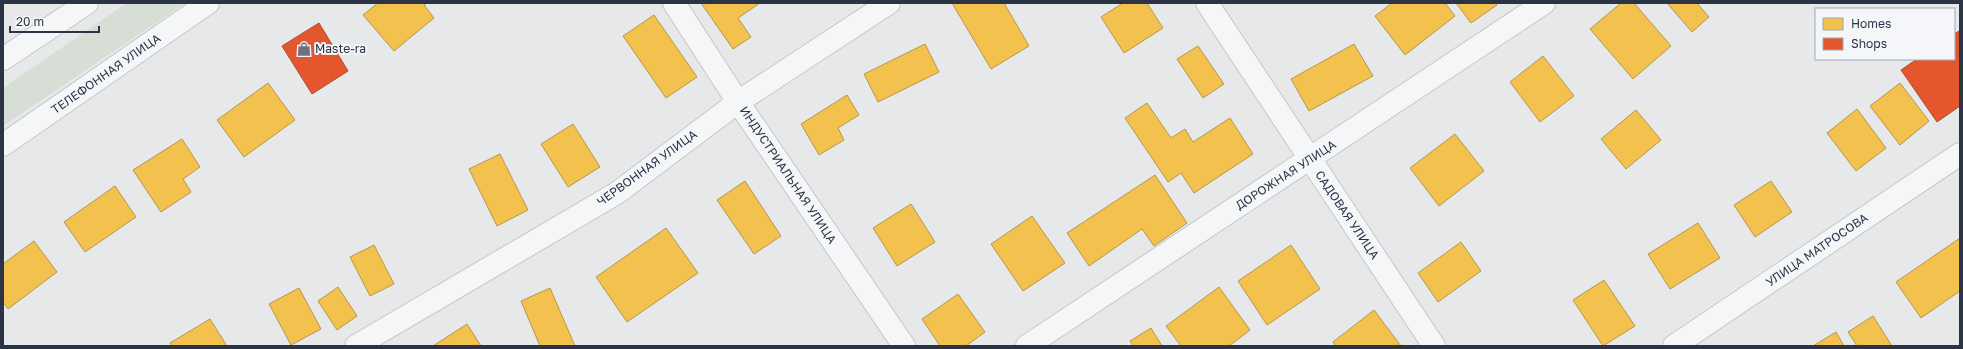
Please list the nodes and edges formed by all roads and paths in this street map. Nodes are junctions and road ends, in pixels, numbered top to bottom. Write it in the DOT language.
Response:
graph roads {
  1 [pos="87,3"];
  2 [pos="208,3"];
  3 [pos="674,3"];
  4 [pos="889,3"];
  5 [pos="1207,3"];
  6 [pos="1544,3"];
  7 [pos="3,59"];
  8 [pos="738,102"];
  9 [pos="3,145"];
  10 [pos="1960,154"];
  11 [pos="1310,159"];
  12 [pos="1679,345"];
  13 [pos="356,346"];
  14 [pos="904,346"];
  15 [pos="1027,346"];
  16 [pos="1434,346"];
  1 -- 7 [label="street"];
  2 -- 9 [label="street, ТЕЛЕФОННАЯ УЛИЦА"];
  3 -- 8 [label="street, ИНДУСТРИАЛЬНАЯ УЛИЦА"];
  4 -- 8 [label="street, ЧЕРВОННАЯ УЛИЦА"];
  5 -- 11 [label="street, САДОВАЯ УЛИЦА"];
  6 -- 11 [label="street, ДОРОЖНАЯ УЛИЦА"];
  8 -- 13 [label="street, ЧЕРВОННАЯ УЛИЦА"];
  8 -- 14 [label="street, ИНДУСТРИАЛЬНАЯ УЛИЦА"];
  10 -- 12 [label="street, УЛИЦА МАТРОСОВА"];
  11 -- 15 [label="street, ДОРОЖНАЯ УЛИЦА"];
  11 -- 16 [label="street, САДОВАЯ УЛИЦА"];
}
